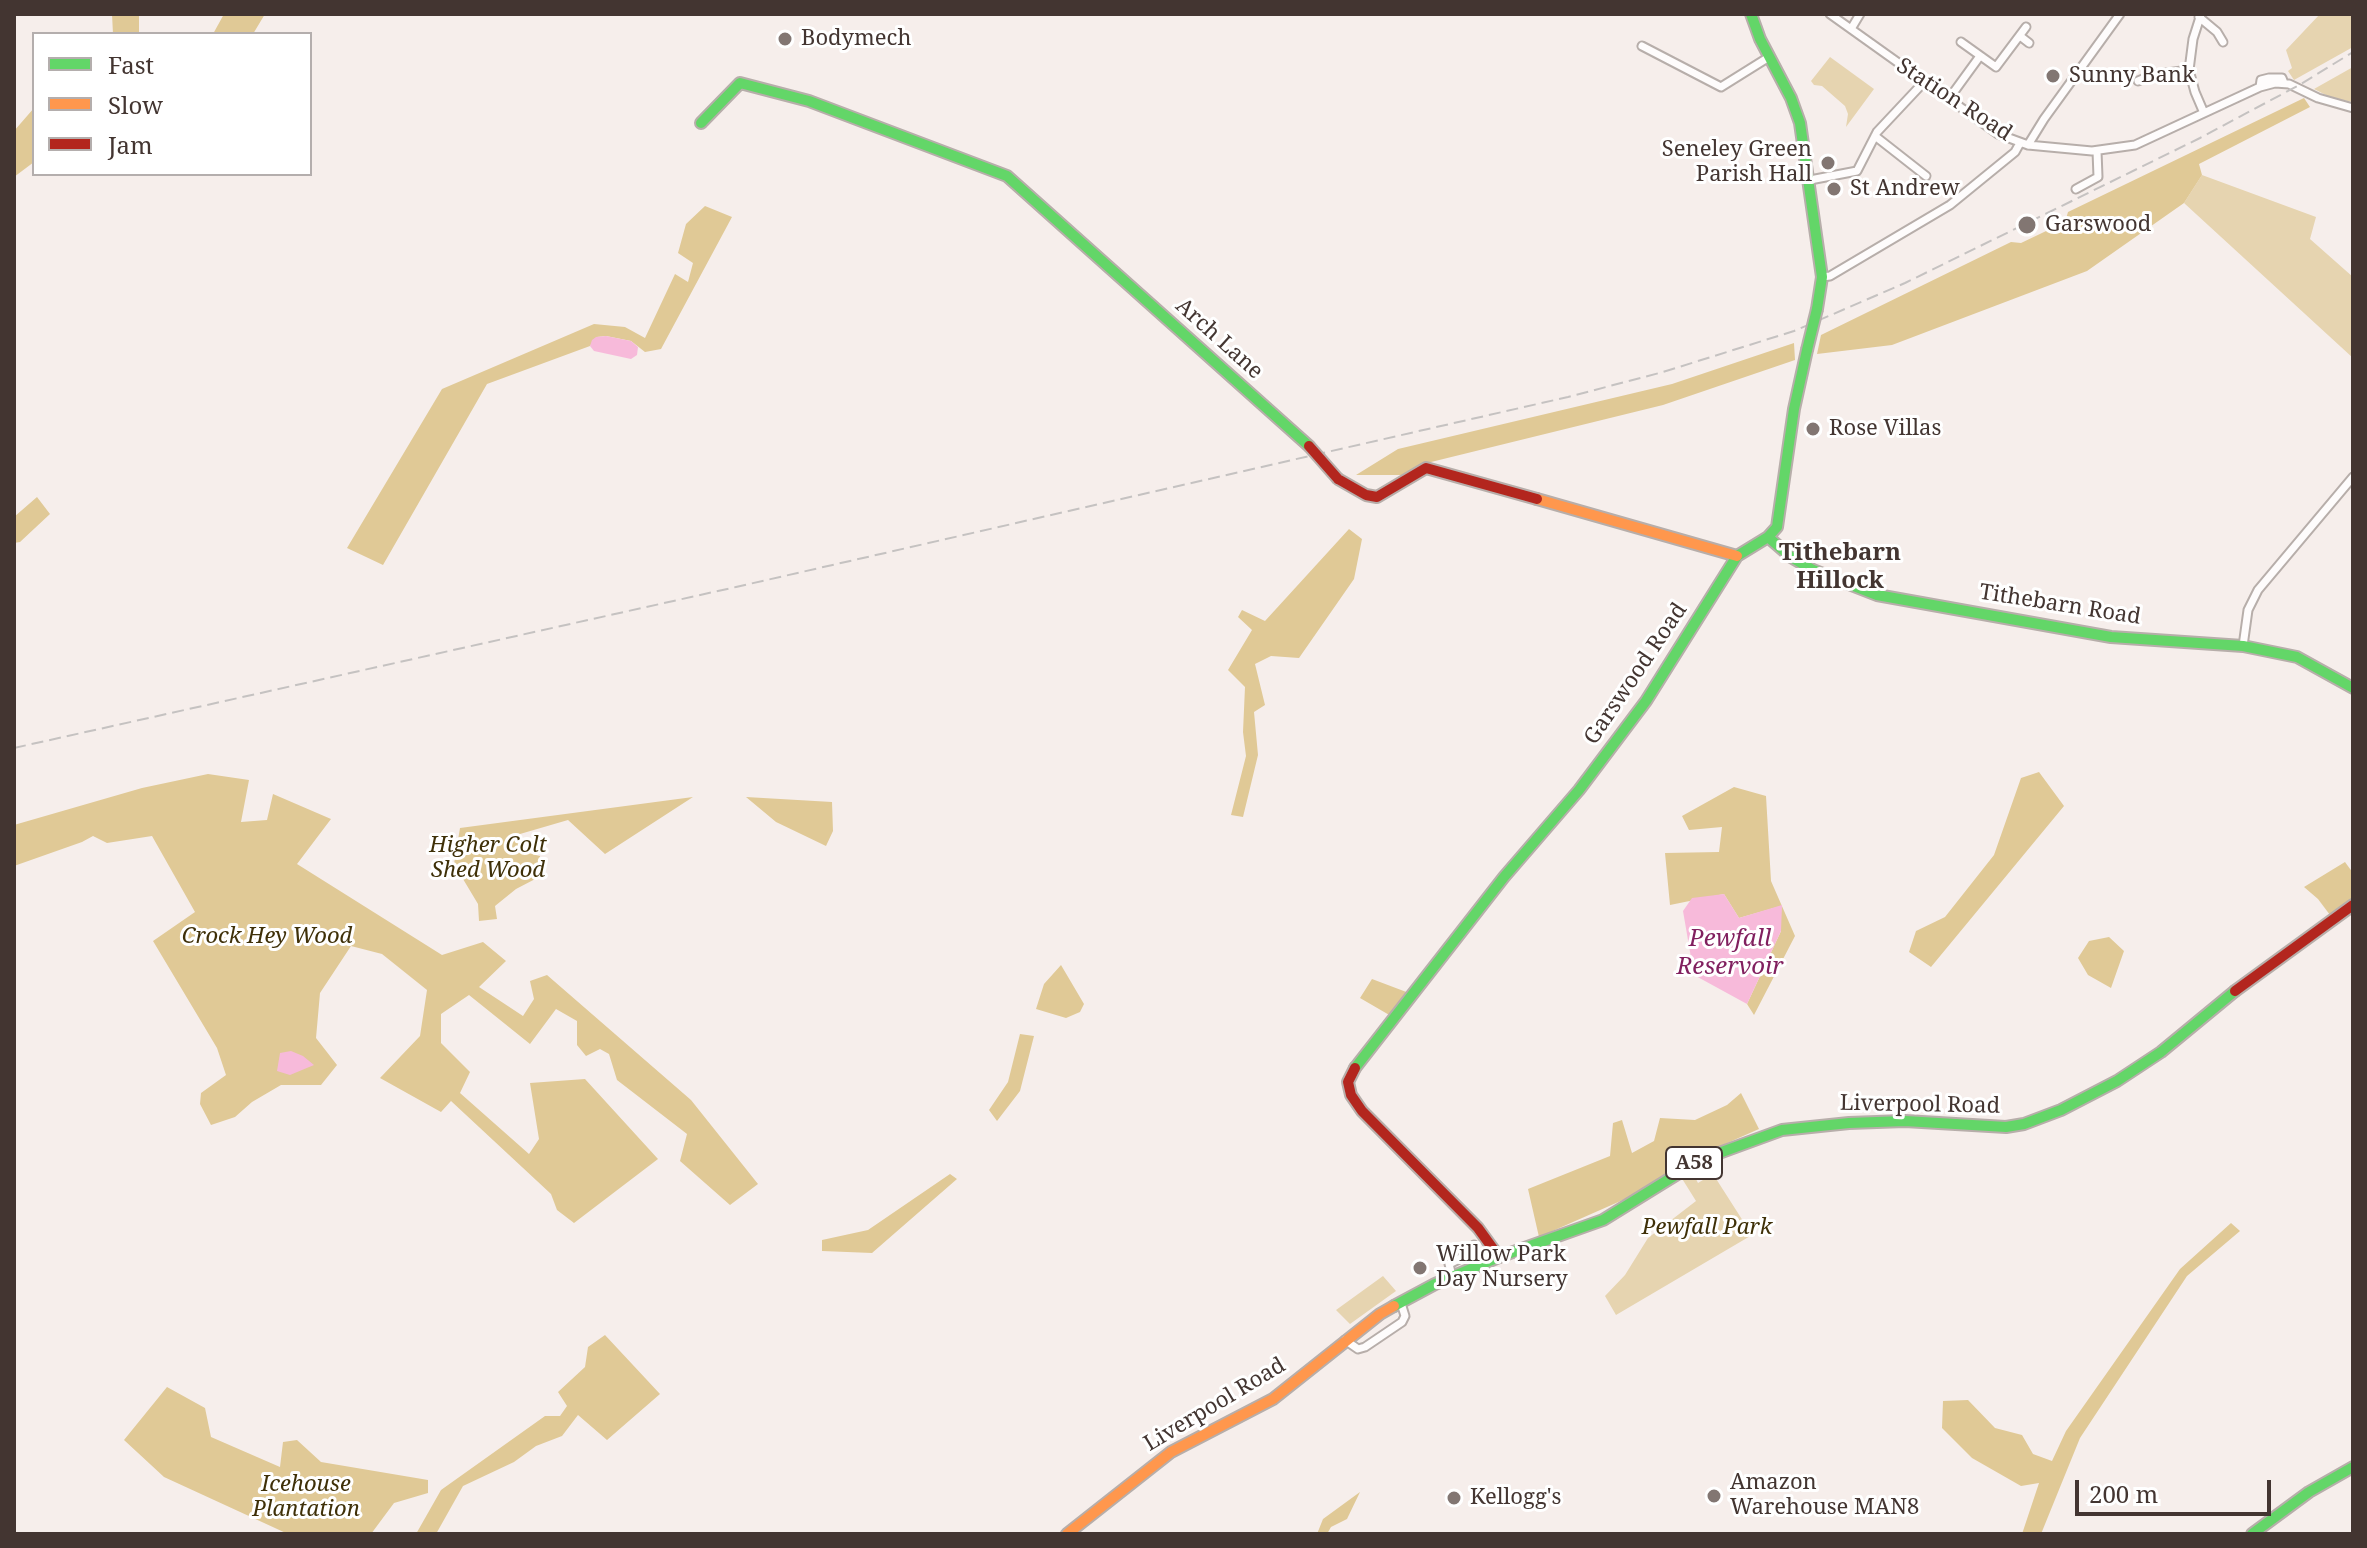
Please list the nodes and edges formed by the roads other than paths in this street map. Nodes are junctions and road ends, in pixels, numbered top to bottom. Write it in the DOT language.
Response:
graph roads {
  1 [pos="1751,14"];
  2 [pos="1830,14"];
  3 [pos="1860,14"];
  4 [pos="2120,14"];
  5 [pos="2200,16"];
  6 [pos="2026,27"];
  7 [pos="1851,29"];
  8 [pos="2020,36"];
  9 [pos="2223,38"];
  10 [pos="1961,42"];
  11 [pos="2029,43"];
  12 [pos="1642,46"];
  13 [pos="1980,56"];
  14 [pos="1769,57"];
  15 [pos="2189,70"];
  16 [pos="2138,81"];
  17 [pos="1923,83"];
  18 [pos="1948,100"];
  19 [pos="2353,108"];
  20 [pos="2204,113"];
  21 [pos="701,123"];
  22 [pos="1875,136"];
  23 [pos="2024,144"];
  24 [pos="2094,151"];
  25 [pos="1916,168"];
  26 [pos="1911,175"];
  27 [pos="1926,176"];
  28 [pos="2078,177"];
  29 [pos="1810,180"];
  30 [pos="1822,277"];
  31 [pos="2353,477"];
  32 [pos="1768,537"];
  33 [pos="1737,556"];
  34 [pos="2243,646"];
  35 [pos="2353,688"];
  36 [pos="2353,906"];
  37 [pos="1469,1246"];
  38 [pos="1499,1257"];
  39 [pos="1452,1276"];
  40 [pos="1400,1302"];
  41 [pos="1345,1340"];
  42 [pos="2353,1467"];
  43 [pos="1067,1534"];
  44 [pos="2252,1534"];
  1 -- 14 [label="main road"];
  2 -- 7 [label="street, Station Road"];
  3 -- 7 [label="street"];
  4 -- 23 [label="street"];
  5 -- 9 [label="street"];
  5 -- 15 [label="street"];
  6 -- 8 [label="street"];
  7 -- 17 [label="street, Station Road"];
  8 -- 11 [label="street"];
  8 -- 13 [label="street"];
  10 -- 13 [label="street"];
  12 -- 14 [label="street"];
  13 -- 18 [label="street"];
  14 -- 29 [label="main road"];
  15 -- 16 [label="street"];
  15 -- 20 [label="street"];
  17 -- 18 [label="street, Station Road"];
  17 -- 22 [label="street"];
  18 -- 23 [label="street, Station Road"];
  19 -- 20 [label="street, Station Road"];
  20 -- 24 [label="street, Station Road"];
  21 -- 33 [label="main road, Arch Lane, bridge"];
  22 -- 25 [label="street"];
  22 -- 29 [label="street"];
  23 -- 24 [label="street, Station Road"];
  23 -- 30 [label="street"];
  24 -- 28 [label="street"];
  25 -- 26 [label="street"];
  25 -- 27 [label="street"];
  29 -- 30 [label="main road"];
  30 -- 32 [label="main road, bridge"];
  31 -- 34 [label="street"];
  32 -- 33 [label="main road, Garswood Road"];
  32 -- 34 [label="main road, Tithebarn Road"];
  33 -- 38 [label="main road, Garswood Road"];
  34 -- 35 [label="main road, Tithebarn Road"];
  36 -- 38 [label="main road, Liverpool Road / A58"];
  37 -- 39 [label="street, Liverpool Road"];
  38 -- 39 [label="main road, Liverpool Road / A58"];
  39 -- 40 [label="main road, Liverpool Road / A58"];
  40 -- 41 [label="main road, Liverpool Road / A58"];
  40 -- 41 [label="street"];
  41 -- 43 [label="main road, Liverpool Road / A58"];
  42 -- 44 [label="main road"];
}
